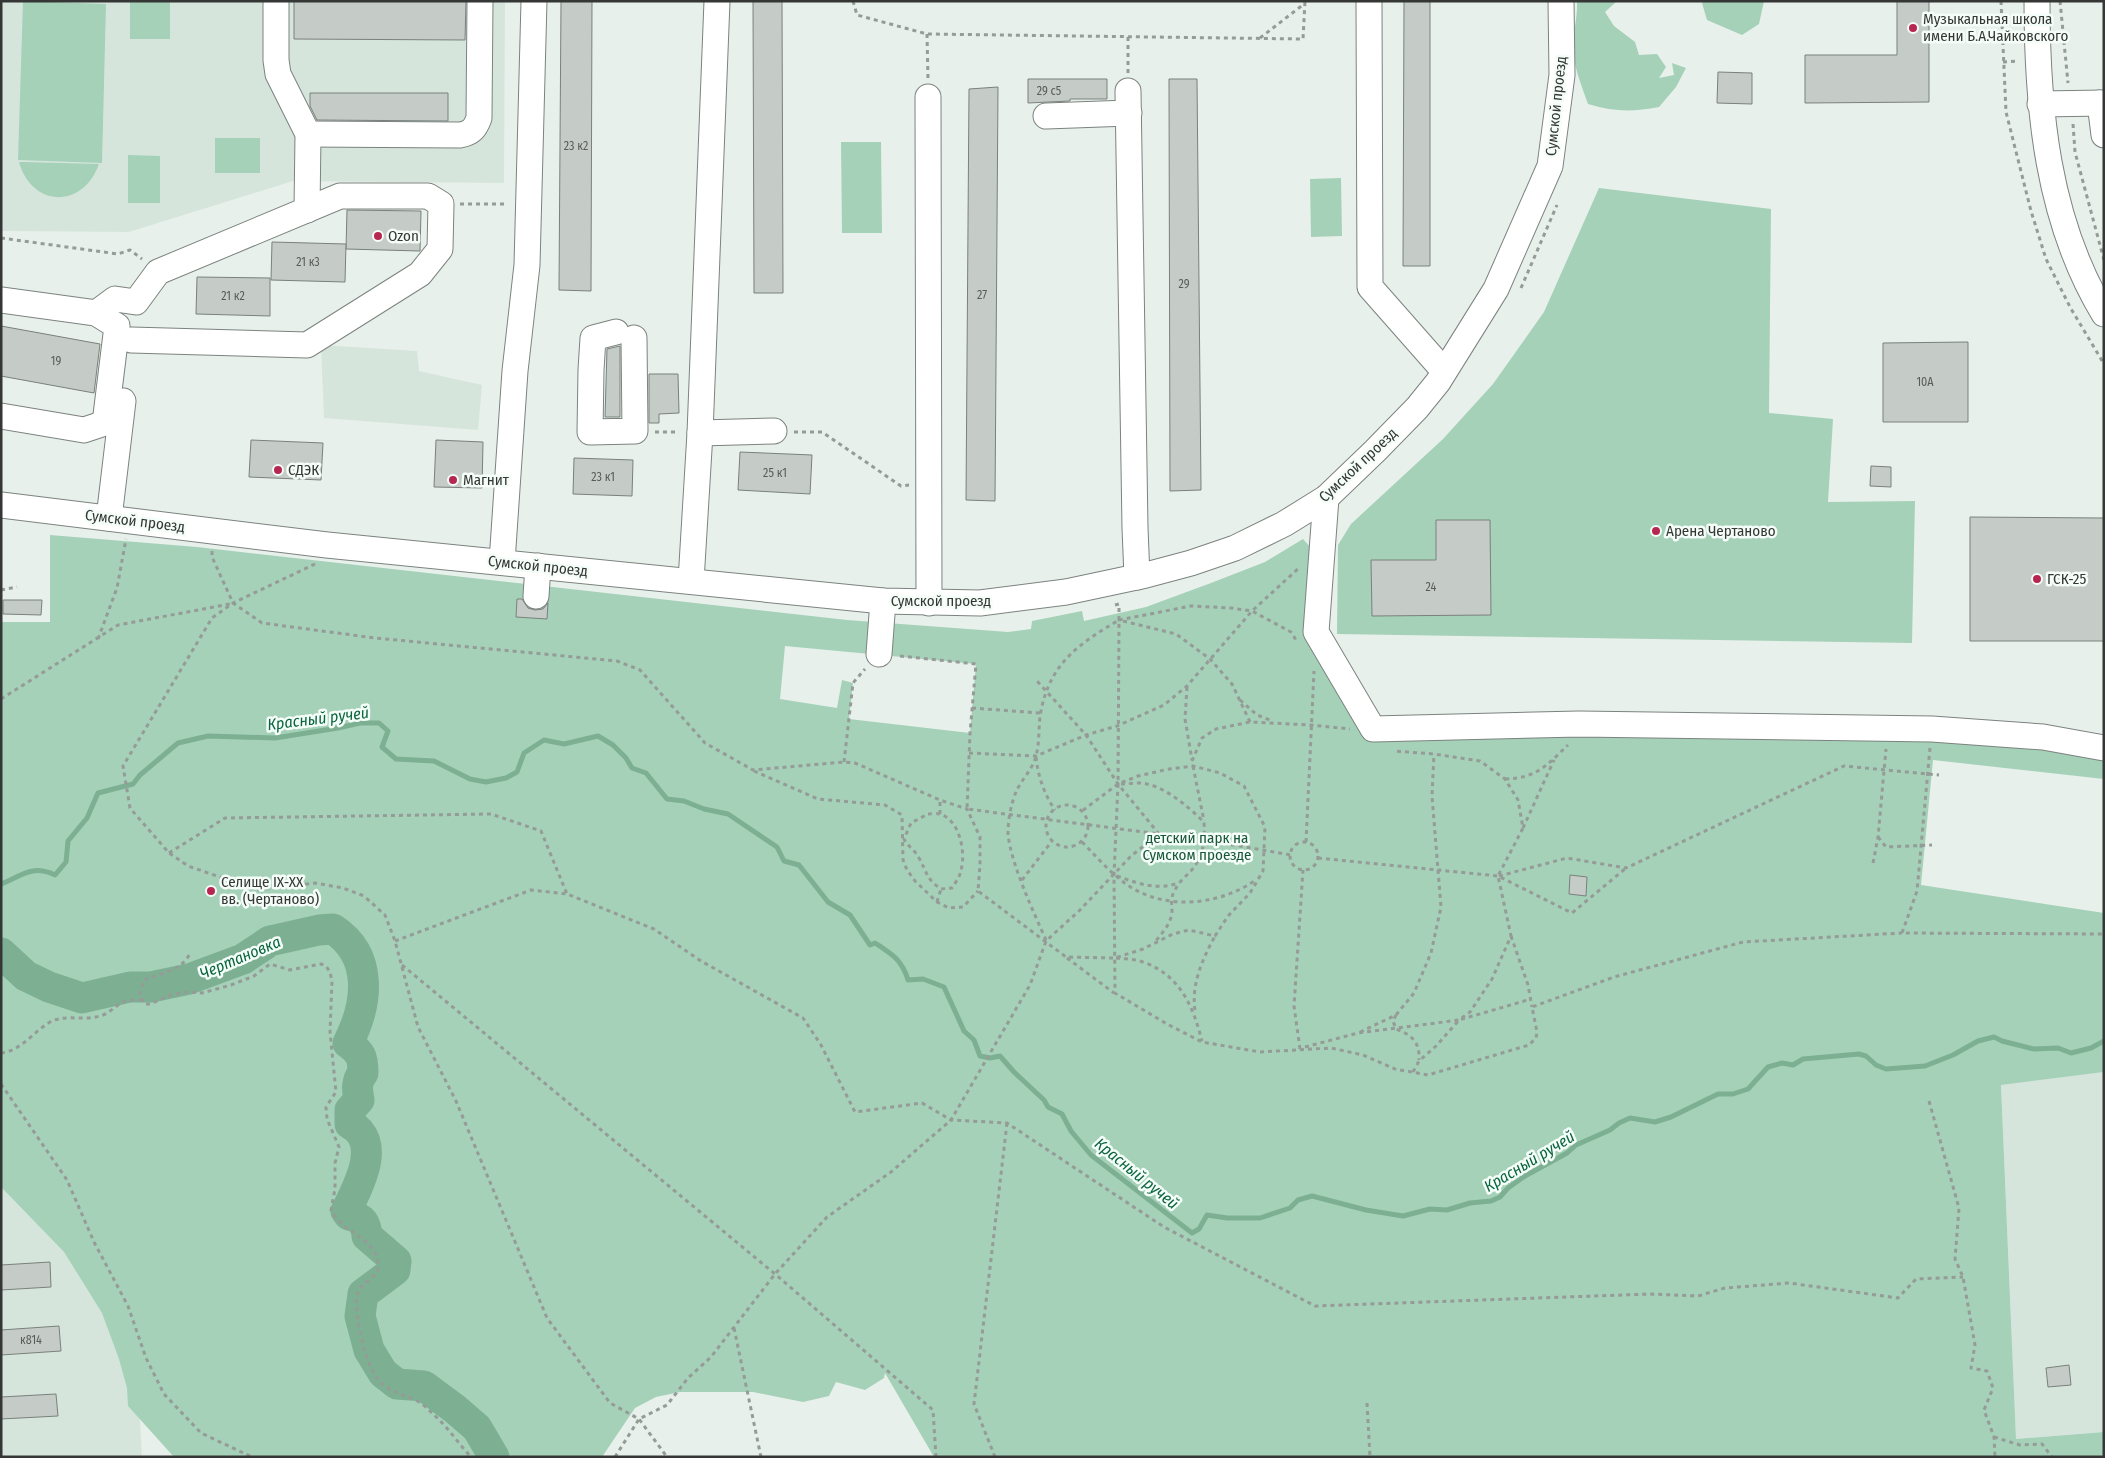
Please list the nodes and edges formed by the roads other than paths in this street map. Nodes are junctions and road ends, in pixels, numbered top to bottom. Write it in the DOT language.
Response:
graph roads {
  1 [pos="276,1"];
  2 [pos="480,1"];
  3 [pos="534,1"];
  4 [pos="717,1"];
  5 [pos="1369,1"];
  6 [pos="1561,1"];
  7 [pos="2037,1"];
  8 [pos="928,97"];
  9 [pos="2102,103"];
  10 [pos="2040,104"];
  11 [pos="1046,116"];
  12 [pos="308,134"];
  13 [pos="2104,135"];
  14 [pos="307,210"];
  15 [pos="1,300"];
  16 [pos="136,302"];
  17 [pos="96,313"];
  18 [pos="2104,314"];
  19 [pos="131,340"];
  20 [pos="1444,371"];
  21 [pos="1,416"];
  22 [pos="635,431"];
  23 [pos="774,431"];
  24 [pos="700,433"];
  25 [pos="1326,498"];
  26 [pos="1,505"];
  27 [pos="118,519"];
  28 [pos="502,562"];
  29 [pos="538,566"];
  30 [pos="1137,577"];
  31 [pos="691,581"];
  32 [pos="536,596"];
  33 [pos="882,601"];
  34 [pos="929,603"];
  35 [pos="879,654"];
  36 [pos="2104,748"];
  1 -- 12 [label="street"];
  2 -- 12 [label="street"];
  3 -- 28 [label="street"];
  4 -- 24 [label="street"];
  5 -- 20 [label="street"];
  6 -- 20 [label="street, Сумской проезд"];
  7 -- 10 [label="street"];
  8 -- 34 [label="street"];
  9 -- 10 [label="street"];
  9 -- 13 [label="street"];
  10 -- 18 [label="street"];
  11 -- 30 [label="street"];
  12 -- 14 [label="street"];
  14 -- 16 [label="street"];
  14 -- 19 [label="street"];
  15 -- 17 [label="street"];
  16 -- 17 [label="street"];
  16 -- 19 [label="street"];
  17 -- 21 [label="street"];
  19 -- 27 [label="street"];
  20 -- 25 [label="street, Сумской проезд"];
  22 -- 22 [label="street"];
  23 -- 24 [label="street"];
  24 -- 31 [label="street"];
  25 -- 30 [label="street, Сумской проезд"];
  25 -- 36 [label="street"];
  26 -- 27 [label="street, Сумской проезд"];
  27 -- 28 [label="street, Сумской проезд"];
  28 -- 29 [label="street, Сумской проезд"];
  29 -- 31 [label="street, Сумской проезд"];
  29 -- 32 [label="street"];
  30 -- 34 [label="street, Сумской проезд"];
  31 -- 33 [label="street, Сумской проезд"];
  33 -- 34 [label="street, Сумской проезд"];
  33 -- 35 [label="street"];
}
